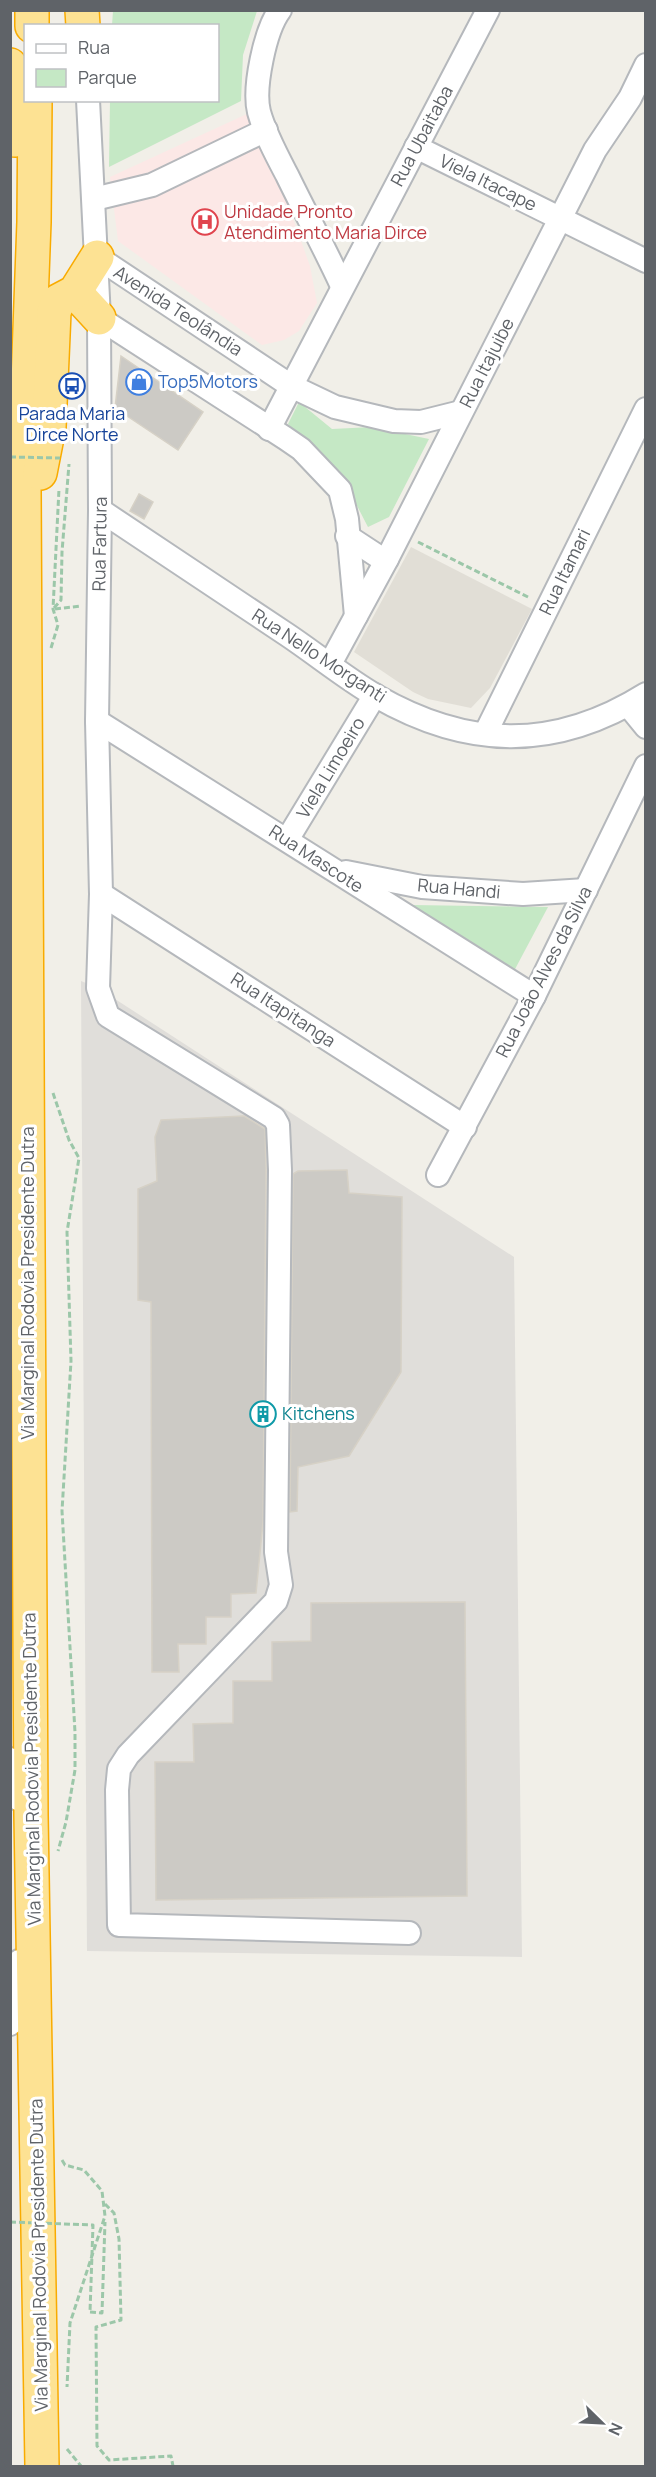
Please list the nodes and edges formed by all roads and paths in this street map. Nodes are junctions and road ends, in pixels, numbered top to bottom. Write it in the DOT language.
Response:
graph roads {
  1 [pos="279,10"];
  2 [pos="488,10"];
  3 [pos="10,65"];
  4 [pos="645,65"];
  5 [pos="35,102"];
  6 [pos="88,102"];
  7 [pos="266,130"];
  8 [pos="416,147"];
  9 [pos="94,199"];
  10 [pos="561,219"];
  11 [pos="97,257"];
  12 [pos="645,261"];
  13 [pos="32,277"];
  14 [pos="342,286"];
  15 [pos="75,292"];
  16 [pos="99,318"];
  17 [pos="306,356"];
  18 [pos="260,364"];
  19 [pos="291,386"];
  20 [pos="645,409"];
  21 [pos="461,412"];
  22 [pos="269,429"];
  23 [pos="10,457"];
  24 [pos="69,459"];
  25 [pos="60,469"];
  26 [pos="59,481"];
  27 [pos="100,510"];
  28 [pos="400,532"];
  29 [pos="347,536"];
  30 [pos="24,545"];
  31 [pos="387,559"];
  32 [pos="99,603"];
  33 [pos="548,607"];
  34 [pos="53,609"];
  35 [pos="356,615"];
  36 [pos="49,658"];
  37 [pos="330,664"];
  38 [pos="375,695"];
  39 [pos="637,700"];
  40 [pos="98,721"];
  41 [pos="645,727"];
  42 [pos="485,734"];
  43 [pos="645,766"];
  44 [pos="287,840"];
  45 [pos="333,870"];
  46 [pos="586,890"];
  47 [pos="101,894"];
  48 [pos="534,996"];
  49 [pos="52,1087"];
  50 [pos="465,1126"];
  51 [pos="438,1175"];
  52 [pos="10,1759"];
  53 [pos="57,1855"];
  54 [pos="410,1933"];
  55 [pos="10,2024"];
  56 [pos="58,2156"];
  57 [pos="104,2202"];
  58 [pos="105,2216"];
  59 [pos="10,2222"];
  60 [pos="67,2390"];
  61 [pos="53,2461"];
  62 [pos="81,2466"];
  63 [pos="173,2466"];
  1 -- 7 [label="street"];
  2 -- 8 [label="street, Rua Ubaitaba"];
  3 -- 13 [label="highway"];
  4 -- 10 [label="street, Rua Itajuibe"];
  5 -- 13 [label="highway, Via Marginal Rodovia Presidente Dutra"];
  6 -- 9 [label="street, Rua Fartura"];
  7 -- 9 [label="street"];
  7 -- 14 [label="street"];
  8 -- 10 [label="street, Viela Itacape"];
  8 -- 14 [label="street, Rua Ubaitaba"];
  9 -- 11 [label="street, Rua Fartura"];
  10 -- 12 [label="street, Viela Itacape"];
  10 -- 21 [label="street, Rua Itajuibe"];
  11 -- 15 [label="highway"];
  11 -- 16 [label="street, Rua Fartura"];
  11 -- 18 [label="street, Avenida Teolândia"];
  13 -- 30 [label="highway, Via Marginal Rodovia Presidente Dutra"];
  14 -- 17 [label="street, Rua Ubaitaba"];
  15 -- 16 [label="highway"];
  15 -- 30 [label="highway"];
  16 -- 22 [label="street"];
  16 -- 27 [label="street, Rua Fartura"];
  17 -- 18 [label="street"];
  17 -- 19 [label="street, Rua Ubaitaba"];
  18 -- 19 [label="street, Avenida Teolândia"];
  19 -- 21 [label="street, Avenida Teolândia"];
  19 -- 22 [label="street, Rua Ubaitaba"];
  20 -- 33 [label="street, Rua Itamari"];
  21 -- 28 [label="street, Rua Itajuibe"];
  22 -- 29 [label="street"];
  23 -- 25 [label="path, bridge"];
  24 -- 34 [label="path"];
  26 -- 34 [label="path"];
  27 -- 32 [label="street, Rua Fartura"];
  27 -- 37 [label="street, Rua Nello Morganti"];
  28 -- 31 [label="street, Rua Itajuibe"];
  28 -- 33 [label="path"];
  29 -- 31 [label="street"];
  29 -- 35 [label="street"];
  30 -- 61 [label="highway, Via Marginal Rodovia Presidente Dutra"];
  31 -- 35 [label="street, Rua Itajuibe"];
  32 -- 34 [label="path"];
  32 -- 40 [label="street, Rua Fartura"];
  33 -- 42 [label="street, Rua Itamari"];
  34 -- 36 [label="path"];
  35 -- 37 [label="street, Rua Itajuibe"];
  37 -- 38 [label="street, Rua Nello Morganti"];
  38 -- 42 [label="street, Rua Nello Morganti"];
  38 -- 44 [label="street, Viela Limoeiro"];
  39 -- 41 [label="street, Rua Nello Morganti"];
  39 -- 42 [label="street, Rua Nello Morganti"];
  40 -- 44 [label="street, Rua Mascote"];
  40 -- 47 [label="street, Rua Fartura"];
  43 -- 46 [label="street, Rua João Alves da Silva"];
  44 -- 45 [label="street, Rua Mascote"];
  45 -- 46 [label="street, Rua Handi"];
  45 -- 48 [label="street, Rua Mascote"];
  46 -- 48 [label="street, Rua João Alves da Silva"];
  47 -- 50 [label="street, Rua Itapitanga"];
  47 -- 54 [label="street, Rua Fartura"];
  48 -- 50 [label="street, Rua João Alves da Silva"];
  49 -- 53 [label="path"];
  50 -- 51 [label="street, Rua João Alves da Silva"];
  52 -- 55 [label="street"];
  56 -- 57 [label="path"];
  57 -- 58 [label="path"];
  57 -- 63 [label="path"];
  58 -- 59 [label="path, bridge"];
  58 -- 60 [label="path"];
  61 -- 62 [label="path"];
}
